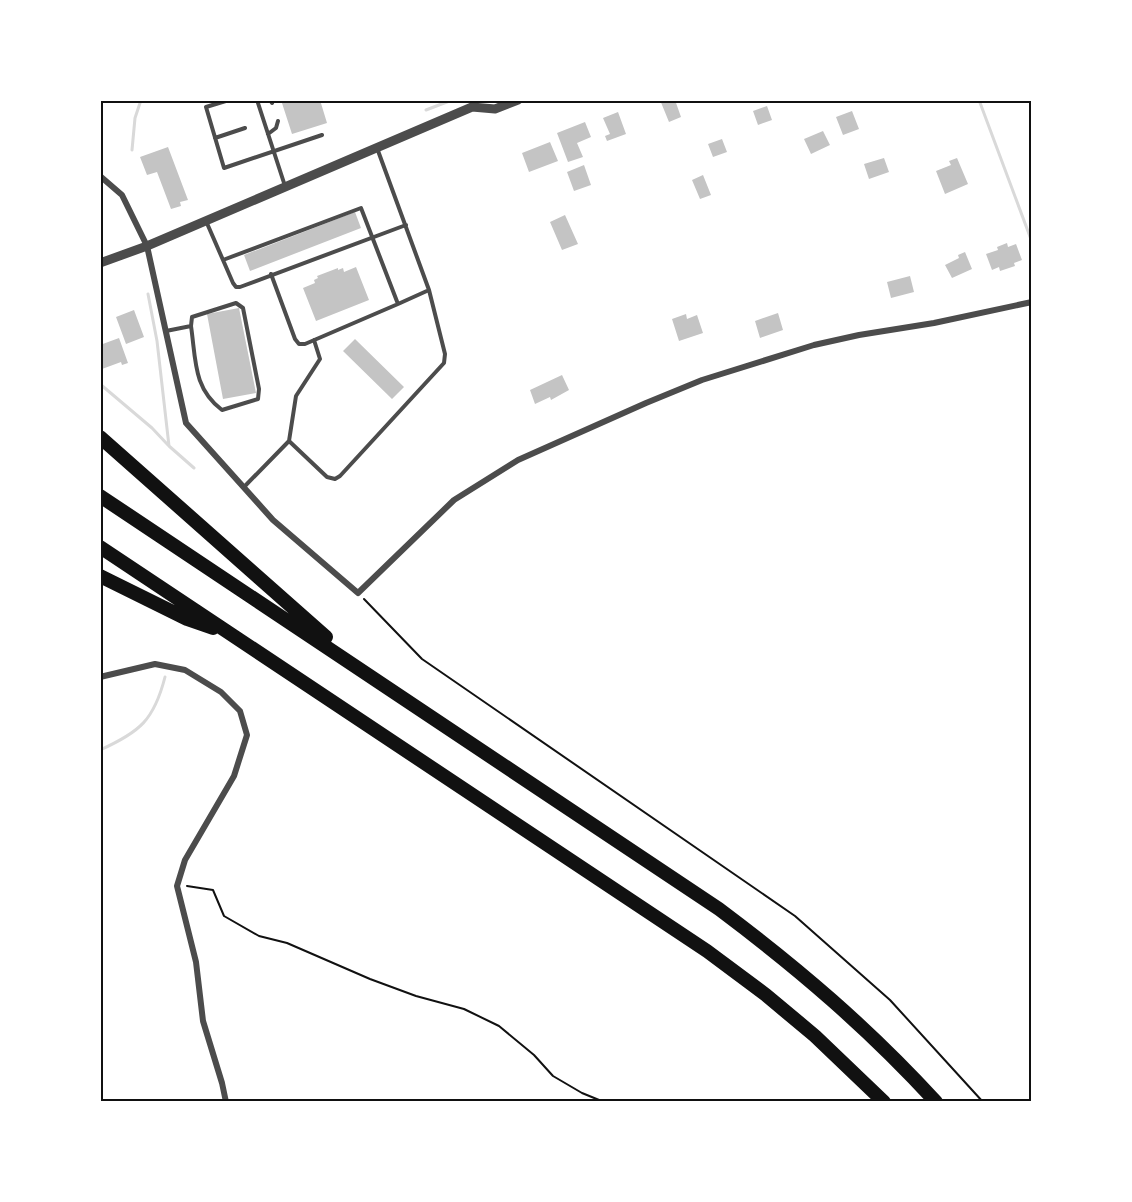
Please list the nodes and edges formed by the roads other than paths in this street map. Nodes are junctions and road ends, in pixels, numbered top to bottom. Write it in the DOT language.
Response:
graph roads {
  1 [pos="229,100"];
  2 [pos="257,100"];
  3 [pos="518,100"];
  4 [pos="278,121"];
  5 [pos="244,128"];
  6 [pos="268,134"];
  7 [pos="322,135"];
  8 [pos="215,138"];
  9 [pos="377,148"];
  10 [pos="274,151"];
  11 [pos="100,176"];
  12 [pos="286,187"];
  13 [pos="206,221"];
  14 [pos="406,225"];
  15 [pos="373,237"];
  16 [pos="147,246"];
  17 [pos="223,260"];
  18 [pos="100,263"];
  19 [pos="271,274"];
  20 [pos="429,290"];
  21 [pos="1032,302"];
  22 [pos="398,304"];
  23 [pos="191,326"];
  24 [pos="166,332"];
  25 [pos="314,340"];
  26 [pos="100,437"];
  27 [pos="289,441"];
  28 [pos="243,487"];
  29 [pos="100,496"];
  30 [pos="100,547"];
  31 [pos="100,576"];
  32 [pos="233,634"];
  33 [pos="366,672"];
  34 [pos="100,677"];
  35 [pos="225,1101"];
  36 [pos="884,1101"];
  37 [pos="936,1101"];
  1 -- 8 [label="lane"];
  2 -- 6 [label="lane"];
  3 -- 9 [label="street"];
  4 -- 6 [label="lane"];
  5 -- 8 [label="lane"];
  6 -- 10 [label="lane"];
  7 -- 10 [label="lane"];
  8 -- 10 [label="lane"];
  9 -- 12 [label="street"];
  9 -- 14 [label="lane"];
  10 -- 12 [label="lane"];
  11 -- 16 [label="street"];
  12 -- 13 [label="street"];
  13 -- 16 [label="street"];
  13 -- 17 [label="lane"];
  14 -- 15 [label="lane"];
  14 -- 20 [label="lane"];
  15 -- 17 [label="lane"];
  15 -- 19 [label="lane"];
  15 -- 22 [label="lane"];
  16 -- 18 [label="street"];
  16 -- 24 [label="street"];
  17 -- 19 [label="lane"];
  19 -- 25 [label="lane"];
  20 -- 22 [label="lane"];
  20 -- 27 [label="lane"];
  21 -- 28 [label="street"];
  22 -- 25 [label="lane"];
  23 -- 23 [label="lane"];
  23 -- 24 [label="lane"];
  24 -- 28 [label="street"];
  25 -- 27 [label="lane"];
  26 -- 33 [label="highway"];
  27 -- 28 [label="lane"];
  29 -- 33 [label="highway"];
  30 -- 32 [label="highway"];
  31 -- 32 [label="highway"];
  32 -- 36 [label="highway"];
  33 -- 37 [label="highway"];
  34 -- 35 [label="street"];
}
